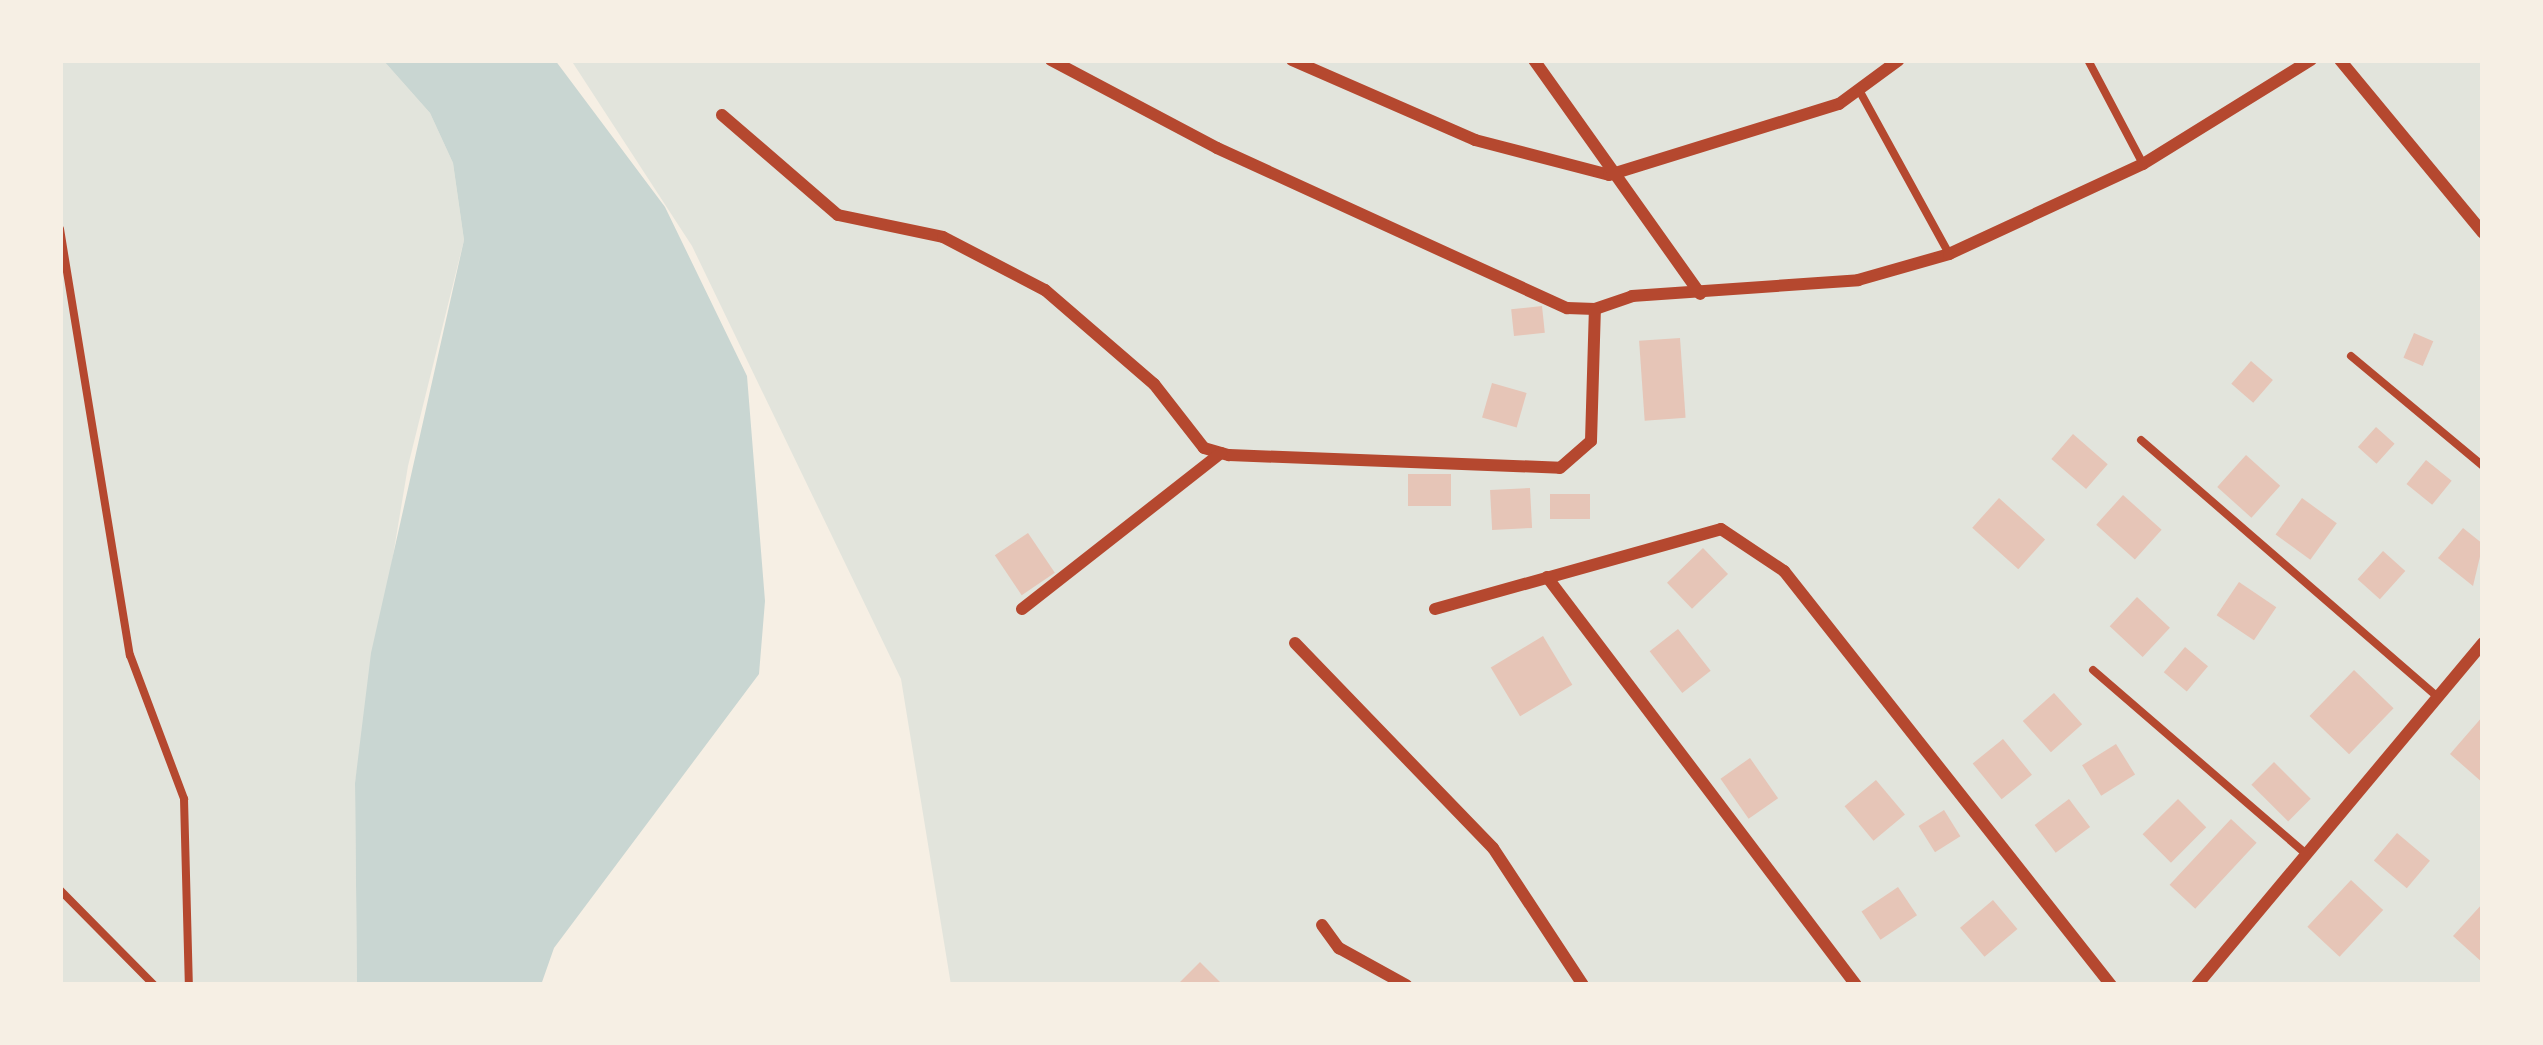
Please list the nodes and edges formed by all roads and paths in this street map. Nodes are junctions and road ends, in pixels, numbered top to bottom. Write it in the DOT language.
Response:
graph roads {
  1 [pos="1052,60"];
  2 [pos="1292,60"];
  3 [pos="1534,60"];
  4 [pos="1899,60"];
  5 [pos="2088,60"];
  6 [pos="2311,60"];
  7 [pos="2340,60"];
  8 [pos="1858,89"];
  9 [pos="722,115"];
  10 [pos="2144,164"];
  11 [pos="1609,175"];
  12 [pos="60,229"];
  13 [pos="2483,233"];
  14 [pos="1948,254"];
  15 [pos="1700,294"];
  16 [pos="1595,309"];
  17 [pos="2351,356"];
  18 [pos="2141,440"];
  19 [pos="1221,453"];
  20 [pos="2483,466"];
  21 [pos="1547,577"];
  22 [pos="1022,609"];
  23 [pos="1435,609"];
  24 [pos="1295,643"];
  25 [pos="2483,643"];
  26 [pos="2092,670"];
  27 [pos="2438,697"];
  28 [pos="2306,854"];
  29 [pos="60,890"];
  30 [pos="1322,925"];
  31 [pos="154,985"];
  32 [pos="189,985"];
  33 [pos="1406,985"];
  34 [pos="1583,985"];
  35 [pos="1856,985"];
  36 [pos="2111,985"];
  37 [pos="2197,985"];
  1 -- 16 [label="street"];
  2 -- 11 [label="street"];
  3 -- 11 [label="street"];
  4 -- 8 [label="street"];
  5 -- 10 [label="lane"];
  6 -- 10 [label="street"];
  7 -- 13 [label="street"];
  8 -- 11 [label="street"];
  8 -- 14 [label="lane"];
  9 -- 19 [label="street"];
  10 -- 14 [label="street"];
  11 -- 15 [label="street"];
  12 -- 32 [label="lane"];
  14 -- 15 [label="street"];
  15 -- 16 [label="street"];
  16 -- 19 [label="street"];
  17 -- 20 [label="lane"];
  18 -- 27 [label="lane"];
  19 -- 22 [label="street"];
  21 -- 23 [label="street"];
  21 -- 35 [label="street"];
  21 -- 36 [label="street"];
  24 -- 34 [label="street"];
  25 -- 27 [label="street"];
  26 -- 28 [label="lane"];
  27 -- 28 [label="street"];
  28 -- 37 [label="street"];
  29 -- 31 [label="lane"];
  30 -- 33 [label="street"];
}
